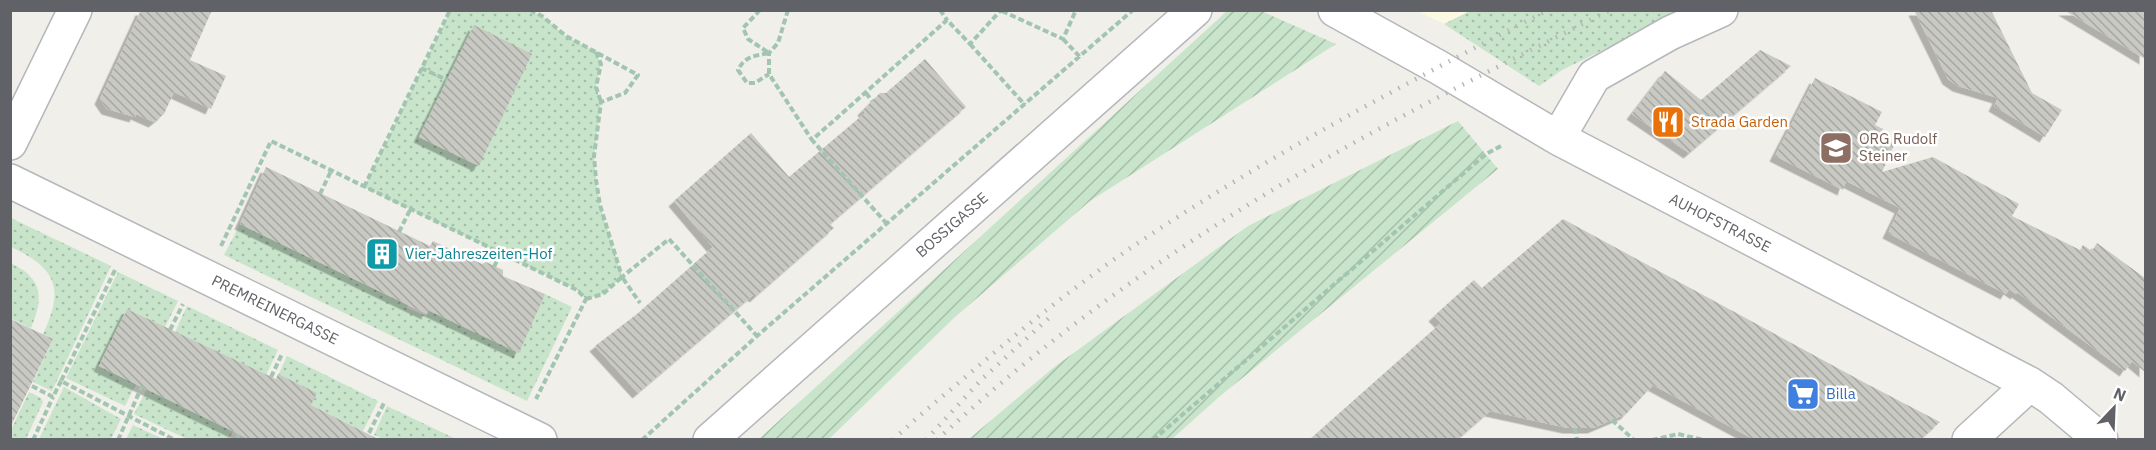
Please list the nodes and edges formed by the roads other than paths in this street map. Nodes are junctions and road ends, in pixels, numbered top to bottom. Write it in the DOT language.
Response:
graph roads {
  1 [pos="75,10"];
  2 [pos="1196,10"];
  3 [pos="1335,10"];
  4 [pos="1721,10"];
  5 [pos="1549,133"];
  6 [pos="10,143"];
  7 [pos="10,181"];
  8 [pos="2030,384"];
  9 [pos="540,440"];
  10 [pos="710,440"];
  11 [pos="1969,440"];
  12 [pos="2101,440"];
  1 -- 6 [label="street"];
  2 -- 10 [label="street, BOSSIGASSE"];
  3 -- 5 [label="street, AUHOFSTRASSE"];
  4 -- 5 [label="street"];
  5 -- 8 [label="street, AUHOFSTRASSE"];
  7 -- 9 [label="street, PREMREINERGASSE"];
  8 -- 11 [label="street"];
  8 -- 12 [label="street, AUHOFSTRASSE"];
}
